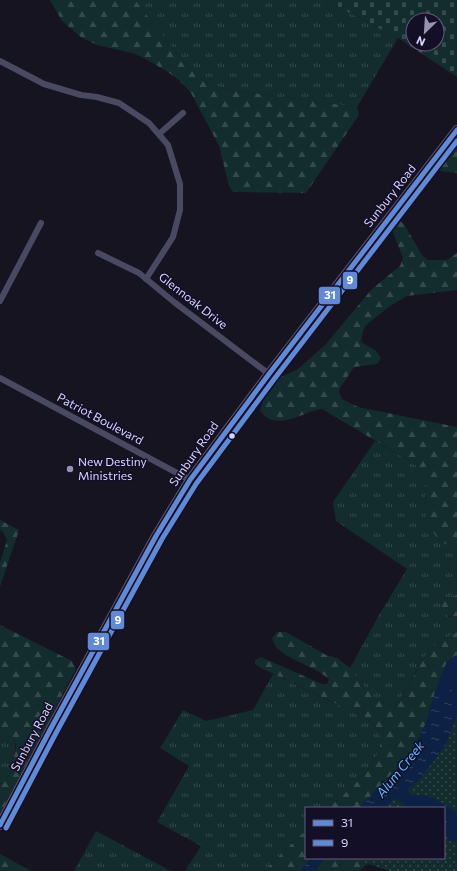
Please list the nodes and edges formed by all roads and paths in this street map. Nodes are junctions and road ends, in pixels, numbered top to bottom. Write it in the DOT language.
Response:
graph roads {
  1 [pos="0,61"];
  2 [pos="183,113"];
  3 [pos="457,130"];
  4 [pos="159,134"];
  5 [pos="41,223"];
  6 [pos="98,253"];
  7 [pos="146,279"];
  8 [pos="0,301"];
  9 [pos="269,374"];
  10 [pos="0,378"];
  11 [pos="190,480"];
  12 [pos="0,825"];
  1 -- 4 [label="street"];
  2 -- 4 [label="street"];
  3 -- 9 [label="main road, Sunbury Road"];
  4 -- 7 [label="street"];
  5 -- 8 [label="street"];
  6 -- 7 [label="street, Glennoak Drive"];
  7 -- 9 [label="street, Glennoak Drive"];
  9 -- 11 [label="main road, Sunbury Road"];
  10 -- 11 [label="street, Patriot Boulevard"];
  11 -- 12 [label="main road, Sunbury Road"];
}
